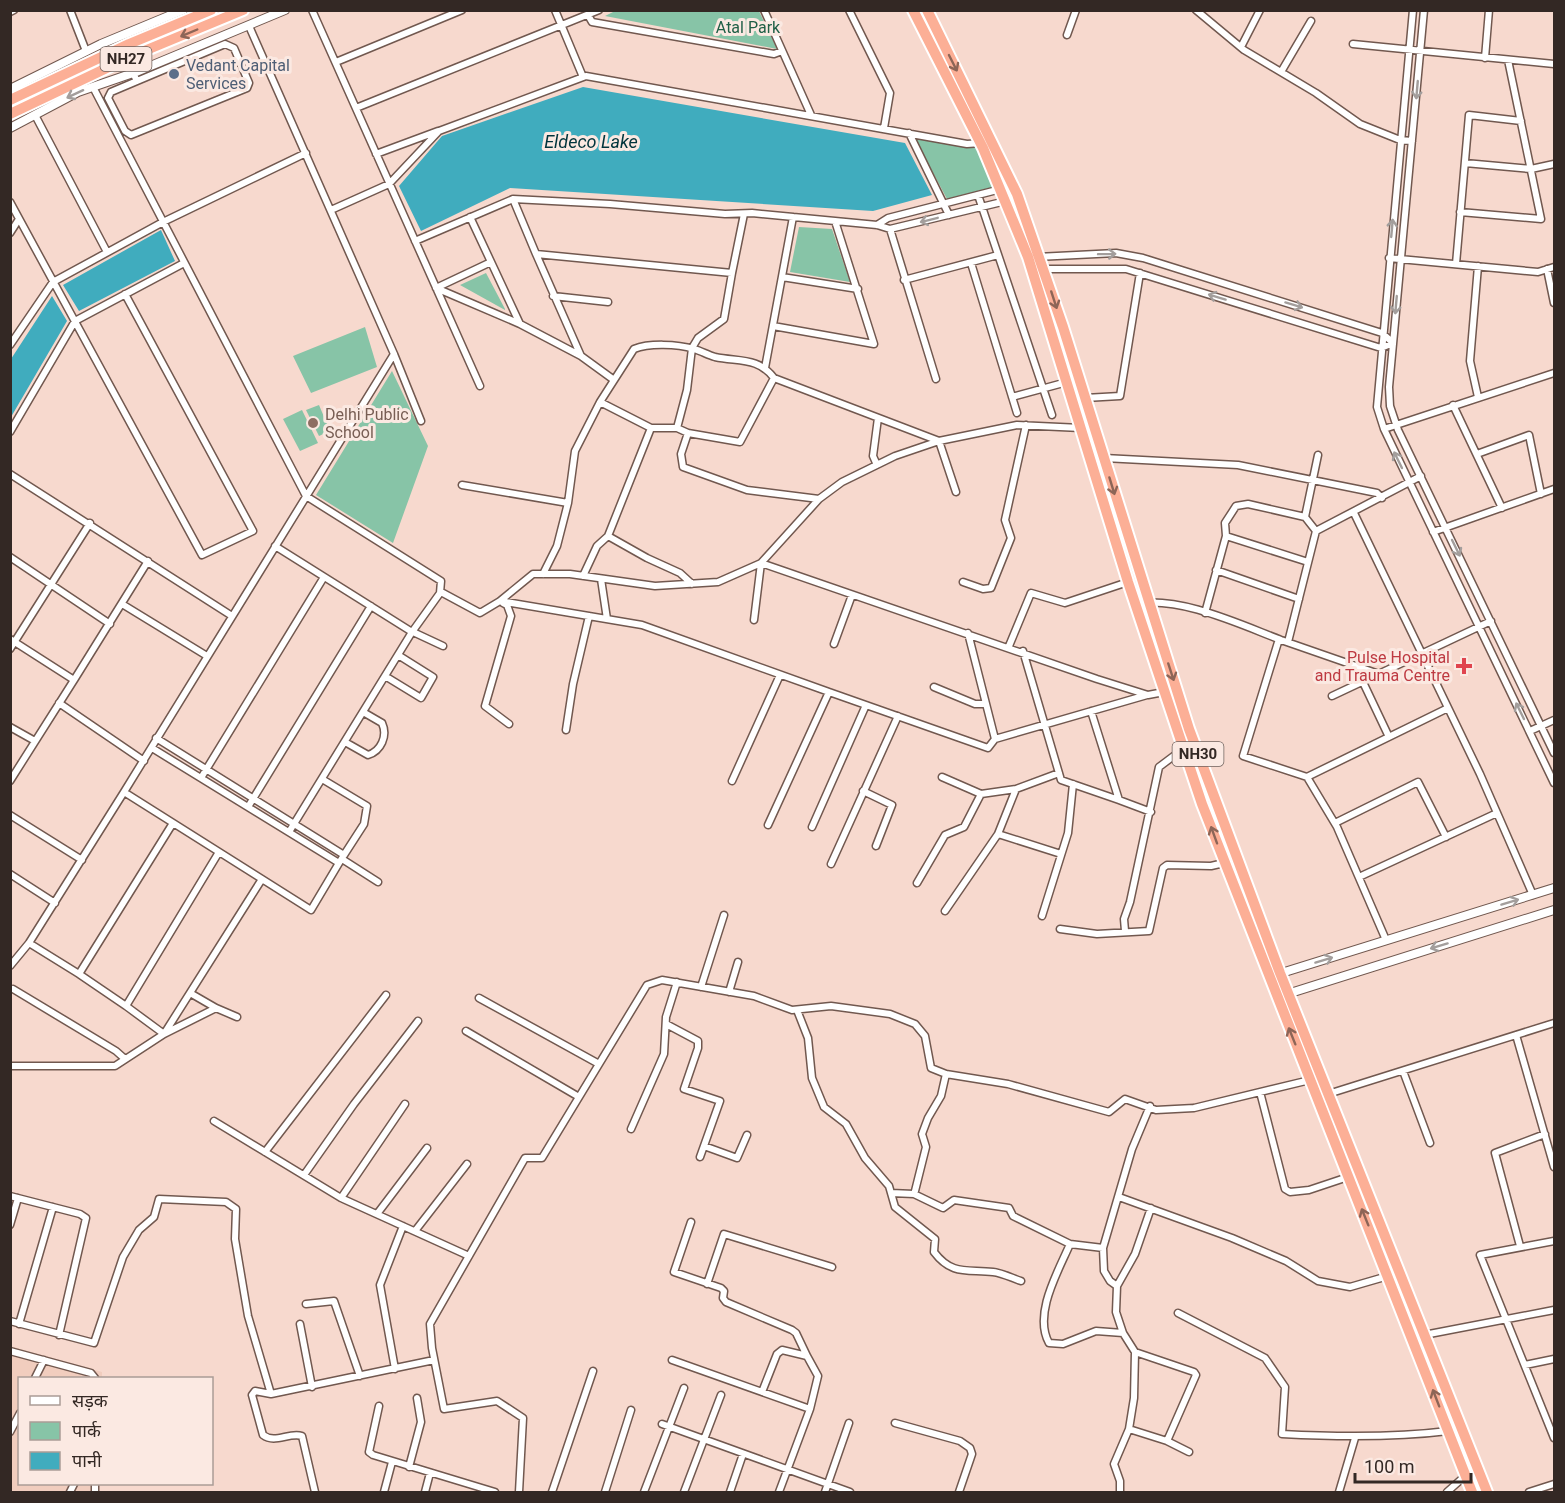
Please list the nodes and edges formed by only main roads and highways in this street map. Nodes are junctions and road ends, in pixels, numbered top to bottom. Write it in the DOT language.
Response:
graph roads {
  1 [pos="211,10"];
  2 [pos="243,10"];
  3 [pos="913,10"];
  4 [pos="927,10"];
  5 [pos="10,100"];
  6 [pos="10,114"];
  7 [pos="1472,1492"];
  8 [pos="1487,1492"];
  1 -- 5 [label="highway, NH27"];
  2 -- 6 [label="highway, NH27, one-way"];
  7 -- 3 [label="highway, NH30, one-way"];
  4 -- 8 [label="highway, NH30, one-way"];
}
